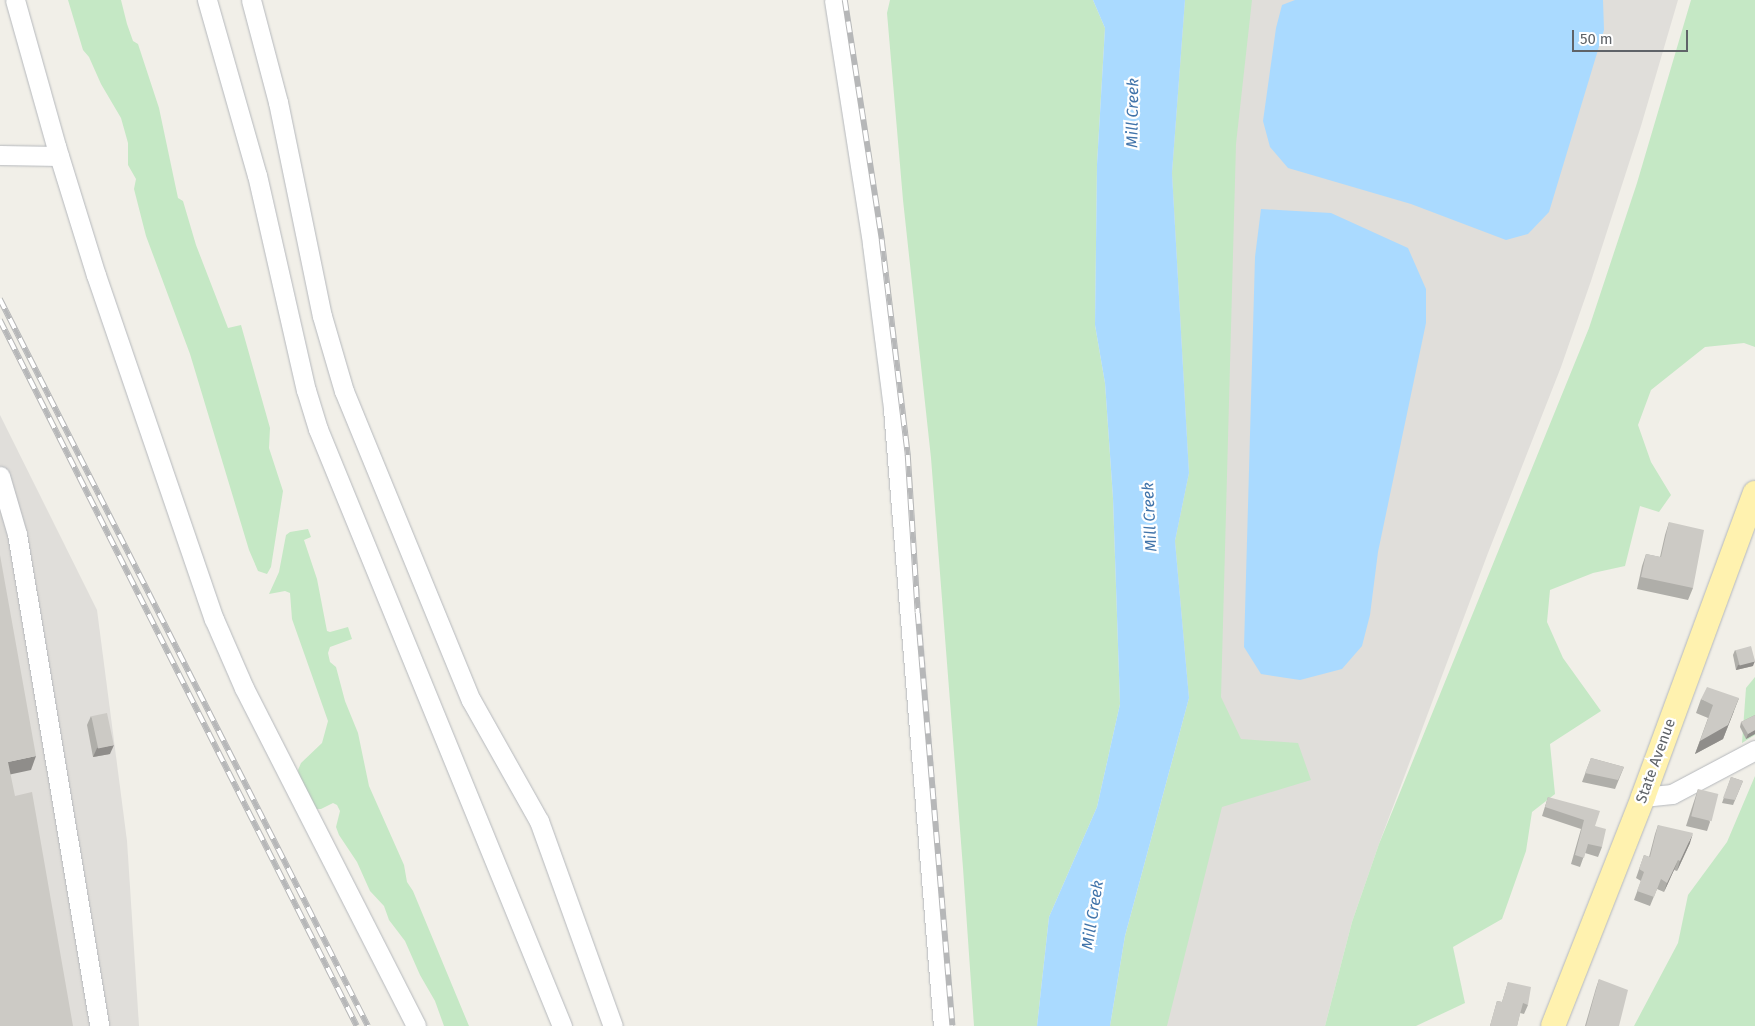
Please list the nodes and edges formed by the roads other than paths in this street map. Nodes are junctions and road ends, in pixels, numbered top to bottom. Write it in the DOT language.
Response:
graph roads {
  1 [pos="15,0"];
  2 [pos="207,0"];
  3 [pos="251,0"];
  4 [pos="834,0"];
  5 [pos="0,155"];
  6 [pos="59,156"];
  7 [pos="0,476"];
  8 [pos="1755,493"];
  9 [pos="1755,750"];
  10 [pos="1643,797"];
  11 [pos="99,1026"];
  12 [pos="416,1026"];
  13 [pos="562,1026"];
  14 [pos="613,1026"];
  15 [pos="943,1026"];
  16 [pos="1553,1026"];
  1 -- 6 [label="street"];
  2 -- 13 [label="street"];
  3 -- 14 [label="street"];
  4 -- 15 [label="street"];
  5 -- 6 [label="street"];
  6 -- 12 [label="street"];
  7 -- 11 [label="street"];
  8 -- 10 [label="main road, State Avenue"];
  9 -- 10 [label="street"];
  10 -- 16 [label="main road, State Avenue"];
}
